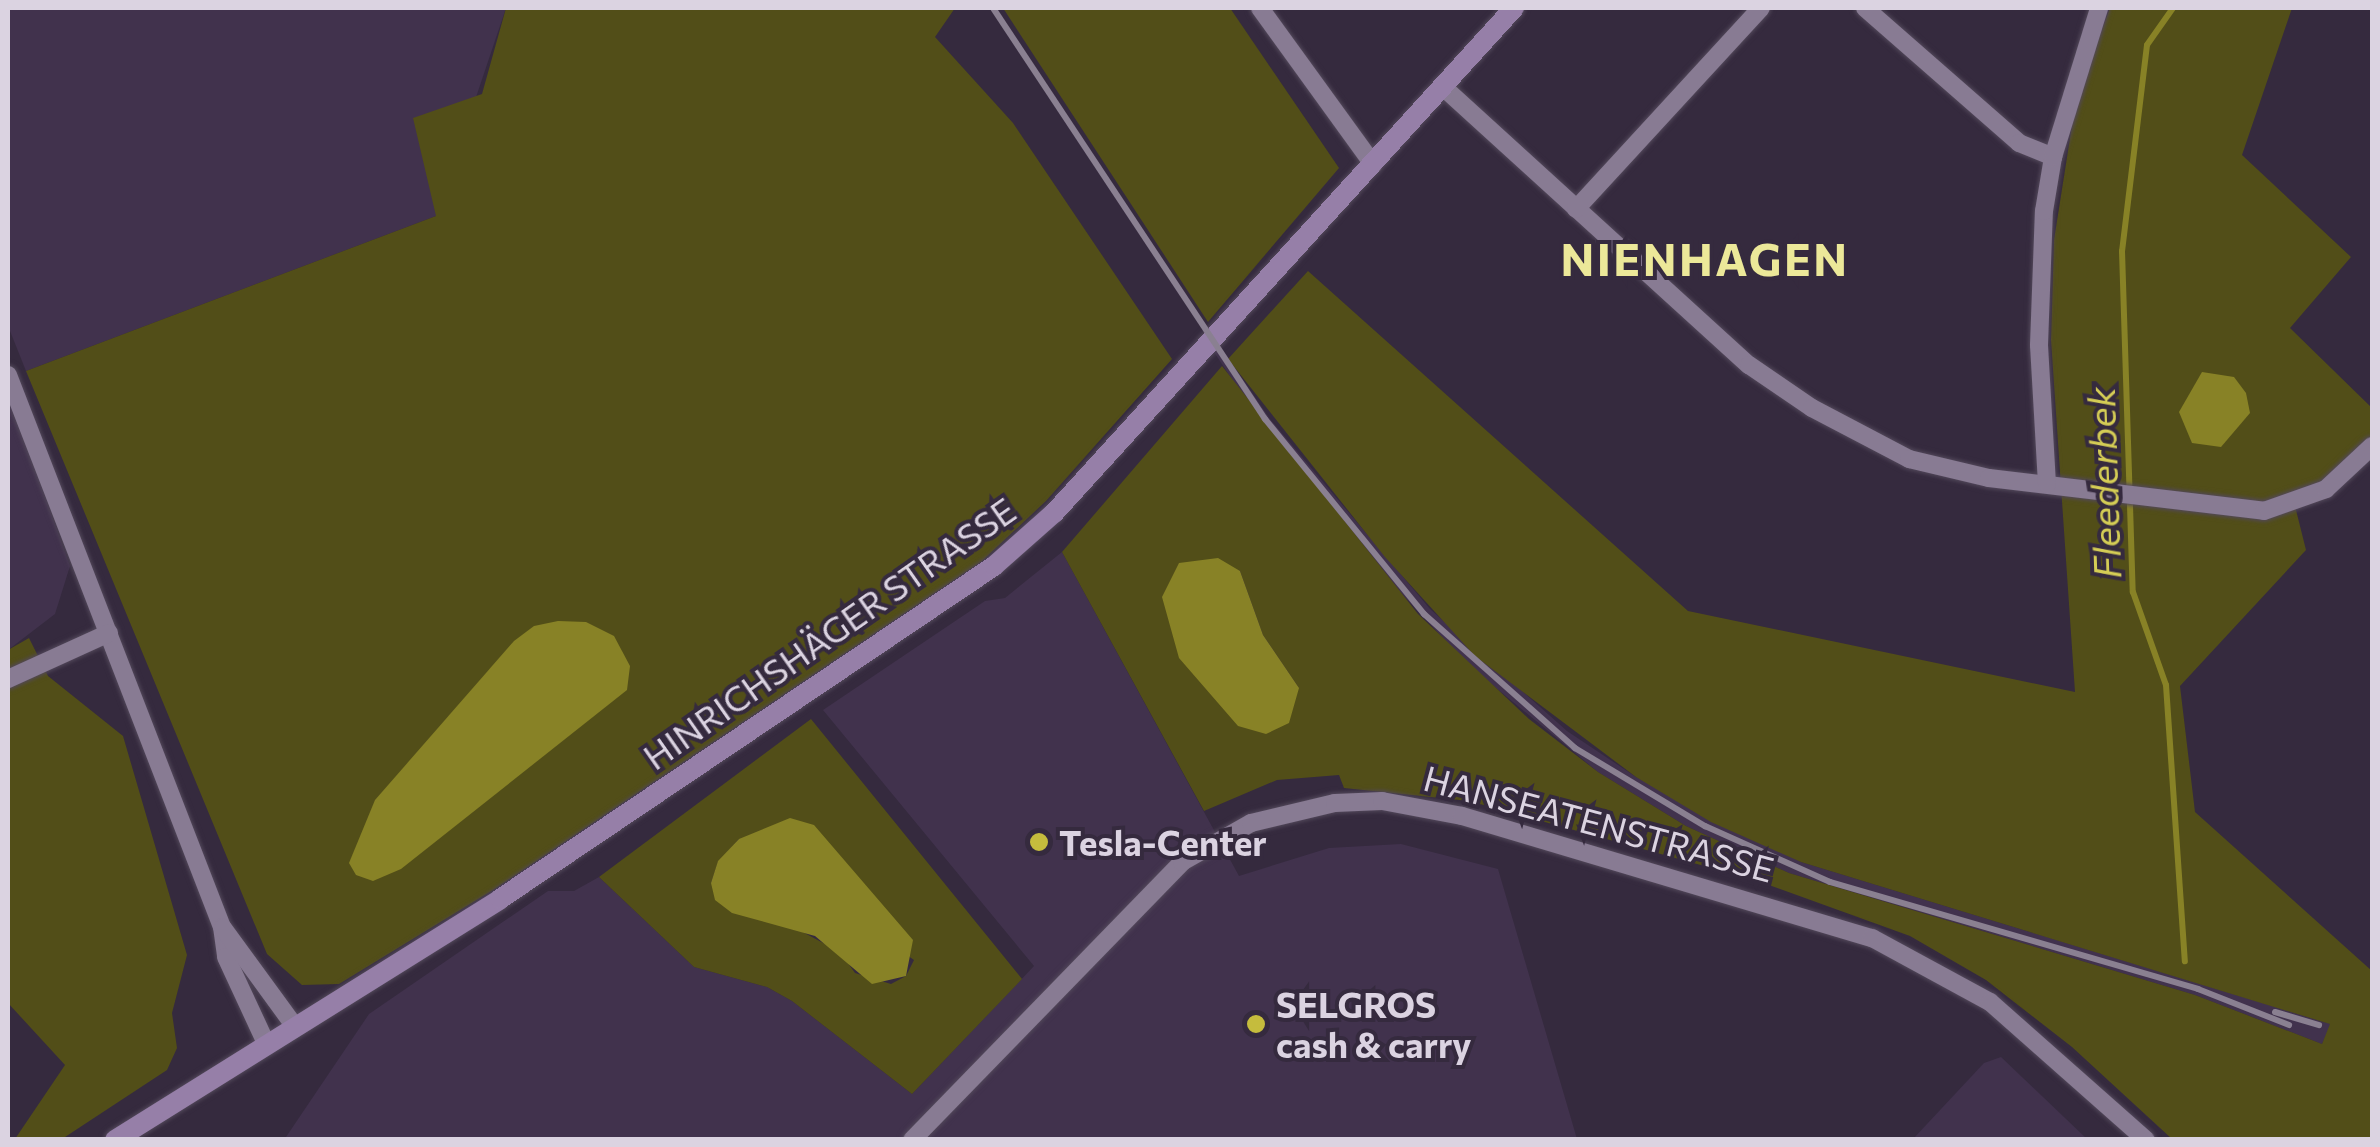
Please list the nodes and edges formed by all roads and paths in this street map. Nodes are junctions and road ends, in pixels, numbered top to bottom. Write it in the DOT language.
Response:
graph roads {
  1 [pos="1260,8"];
  2 [pos="1514,8"];
  3 [pos="1761,8"];
  4 [pos="1865,8"];
  5 [pos="2099,8"];
  6 [pos="1442,86"];
  7 [pos="2053,157"];
  8 [pos="1373,164"];
  9 [pos="1576,209"];
  10 [pos="8,375"];
  11 [pos="2372,446"];
  12 [pos="2046,484"];
  13 [pos="109,633"];
  14 [pos="8,678"];
  15 [pos="222,928"];
  16 [pos="292,1024"];
  17 [pos="265,1042"];
  18 [pos="115,1140"];
  19 [pos="912,1140"];
  20 [pos="2146,1140"];
  1 -- 8 [label="street"];
  2 -- 6 [label="main road, HINRICHSHÄGER STRASSE"];
  3 -- 9 [label="street"];
  4 -- 7 [label="street"];
  5 -- 7 [label="street"];
  6 -- 8 [label="main road, HINRICHSHÄGER STRASSE"];
  6 -- 9 [label="street"];
  7 -- 12 [label="street"];
  8 -- 16 [label="main road, HINRICHSHÄGER STRASSE"];
  9 -- 12 [label="street"];
  10 -- 13 [label="street"];
  11 -- 12 [label="street"];
  13 -- 14 [label="street"];
  13 -- 15 [label="street"];
  15 -- 16 [label="street"];
  15 -- 17 [label="street"];
  16 -- 17 [label="main road, HINRICHSHÄGER STRASSE"];
  17 -- 18 [label="main road, HINRICHSHÄGER STRASSE"];
  19 -- 20 [label="street, HANSEATENSTRASSE"];
}
